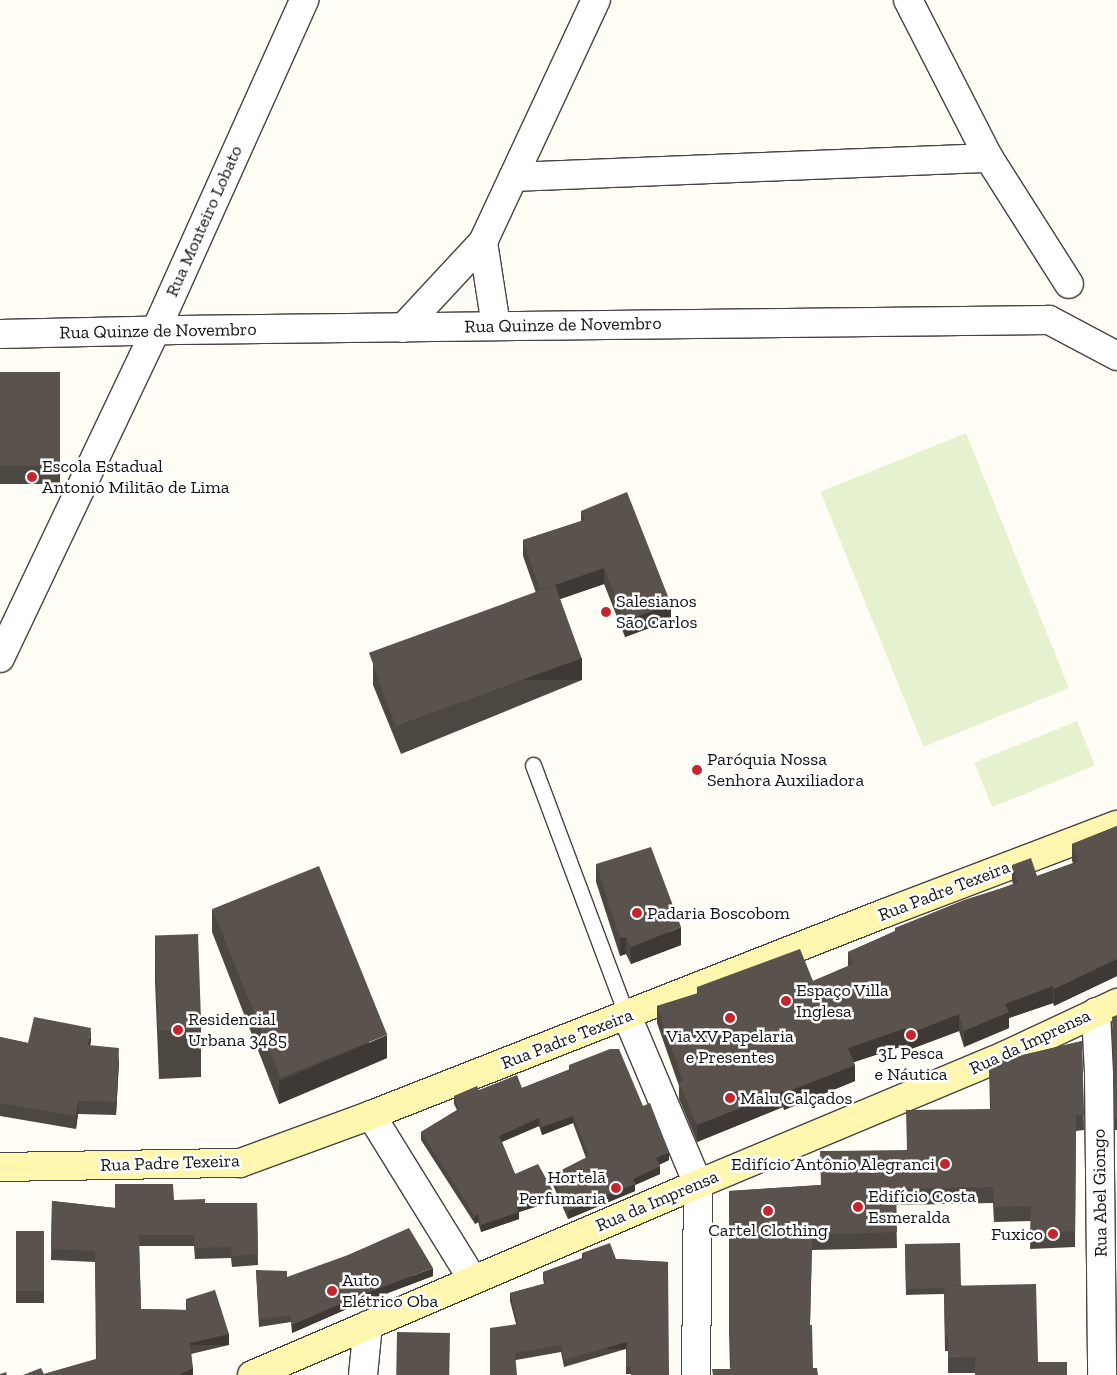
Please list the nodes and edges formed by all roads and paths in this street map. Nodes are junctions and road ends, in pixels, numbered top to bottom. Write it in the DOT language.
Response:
graph roads {
  1 [pos="304,0"];
  2 [pos="596,0"];
  3 [pos="908,0"];
  4 [pos="989,158"];
  5 [pos="514,178"];
  6 [pos="483,242"];
  7 [pos="1069,284"];
  8 [pos="496,326"];
  9 [pos="403,328"];
  10 [pos="156,330"];
  11 [pos="0,334"];
  12 [pos="1117,356"];
  13 [pos="0,658"];
  14 [pos="533,765"];
  15 [pos="1117,825"];
  16 [pos="1106,1007"];
  17 [pos="627,1016"];
  18 [pos="371,1116"];
  19 [pos="0,1167"];
  20 [pos="698,1184"];
  21 [pos="473,1280"];
  22 [pos="368,1325"];
  23 [pos="252,1375"];
  24 [pos="363,1375"];
  25 [pos="696,1375"];
  26 [pos="1102,1375"];
  1 -- 10 [label="street, Rua Monteiro Lobato"];
  2 -- 5 [label="street"];
  3 -- 4 [label="street"];
  4 -- 5 [label="street"];
  4 -- 7 [label="street"];
  5 -- 6 [label="street"];
  6 -- 8 [label="street"];
  6 -- 9 [label="street"];
  8 -- 9 [label="street, Rua Quinze de Novembro"];
  8 -- 12 [label="street, Rua Quinze de Novembro"];
  9 -- 10 [label="street, Rua Quinze de Novembro"];
  10 -- 11 [label="street, Rua Quinze de Novembro"];
  10 -- 13 [label="street, Rua Monteiro Lobato"];
  14 -- 17 [label="lane"];
  15 -- 17 [label="main road, Rua Padre Texeira"];
  16 -- 20 [label="main road, Rua da Imprensa"];
  16 -- 26 [label="street, Rua Abel Giongo"];
  17 -- 18 [label="main road, Rua Padre Texeira"];
  17 -- 20 [label="street"];
  18 -- 19 [label="main road, Rua Padre Texeira"];
  18 -- 21 [label="street"];
  20 -- 21 [label="main road, Rua da Imprensa"];
  20 -- 25 [label="street"];
  21 -- 22 [label="main road, Rua da Imprensa"];
  22 -- 23 [label="main road, Rua da Imprensa"];
  22 -- 24 [label="street"];
}
